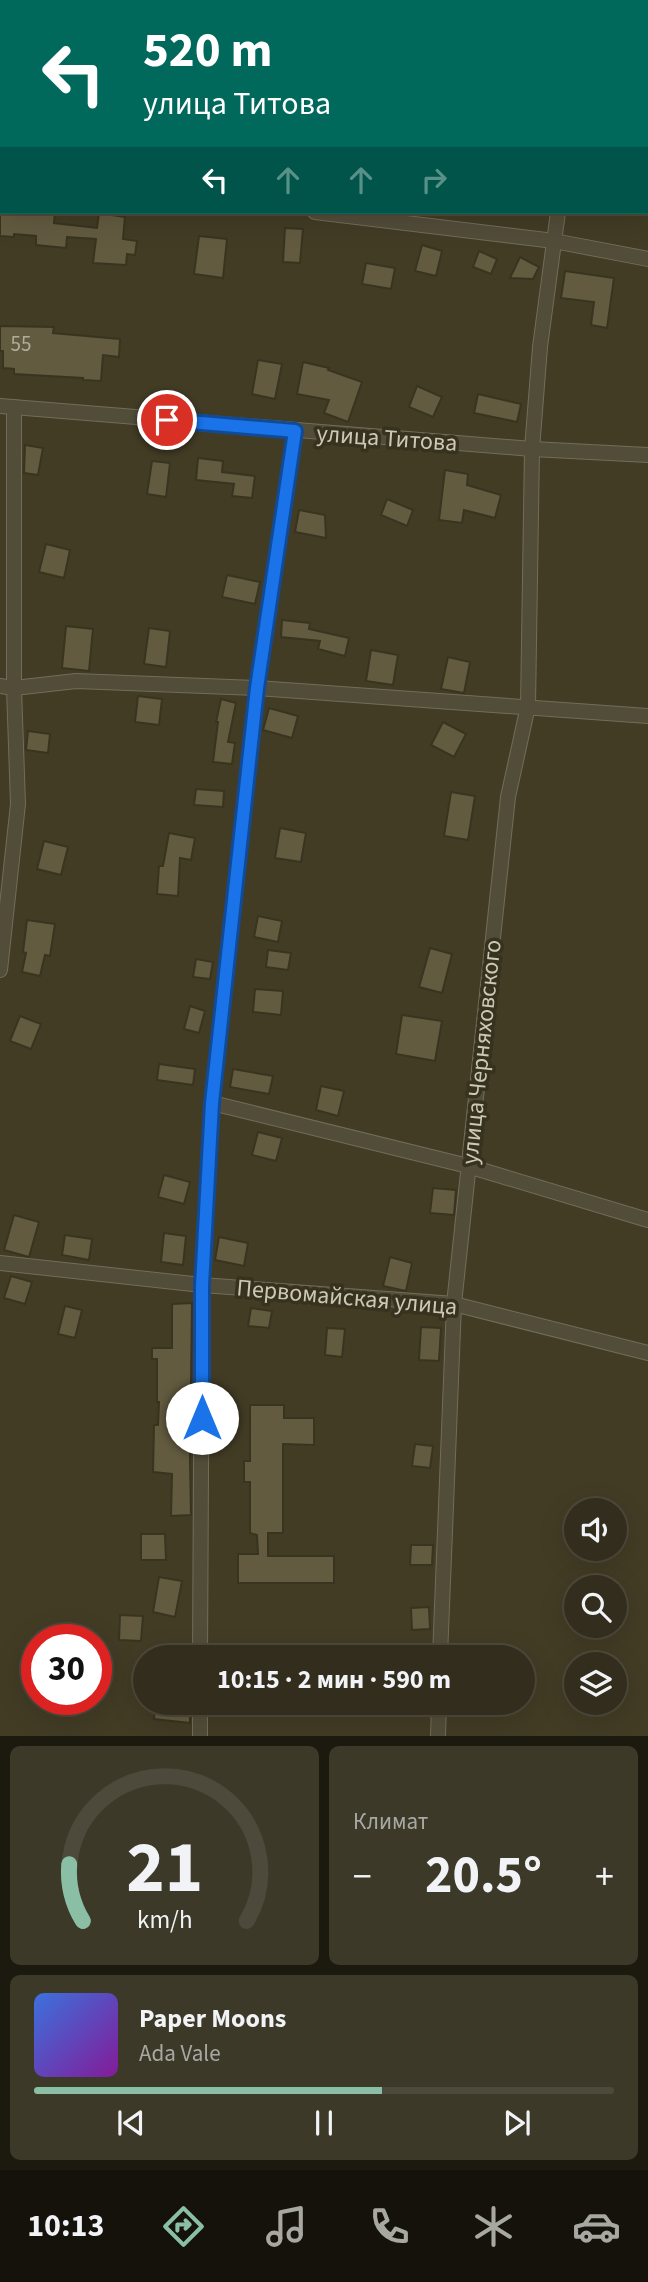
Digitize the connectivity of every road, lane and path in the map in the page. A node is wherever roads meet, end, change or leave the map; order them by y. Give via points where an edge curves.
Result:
1 (331, 214) edge
2 (558, 214) edge
3 (554, 241) junction
4 (648, 259) edge
5 (7, 407) edge
6 (295, 431) junction
7 (532, 449) junction
8 (648, 455) edge
9 (7, 687) edge
10 (257, 688) junction
11 (528, 706) junction
12 (648, 716) edge
13 (0, 970) edge
14 (212, 1103) junction
15 (468, 1166) junction
16 (648, 1220) edge
17 (0, 1263) edge
18 (202, 1285) junction
19 (454, 1304) junction
20 (648, 1353) edge
21 (200, 1645) edge
22 (440, 1645) edge
23 (200, 1715) edge
24 (439, 1715) edge
25 (200, 1736) edge
26 (439, 1736) edge

1 - 3 street
2 - 3 street, улица Черняховского
3 - 4 street
3 - 7 street, улица Черняховского
5 - 6 street, улица Титова
5 - 9 street
6 - 7 street, улица Титова
6 - 10 street
7 - 8 street, улица Титова
7 - 11 street, улица Черняховского
9 - 10 street via 76,681
9 - 13 street via 18,804
10 - 11 street
10 - 14 street
11 - 12 street
11 - 15 street, улица Черняховского via 508,797
14 - 15 street
14 - 18 street
15 - 16 street
15 - 19 street, улица Черняховского
17 - 18 street, Первомайская улица
18 - 19 street, Первомайская улица
18 - 21 street
19 - 20 street, Первомайская улица
19 - 22 street, улица Черняховского
23 - 25 street
24 - 26 street

